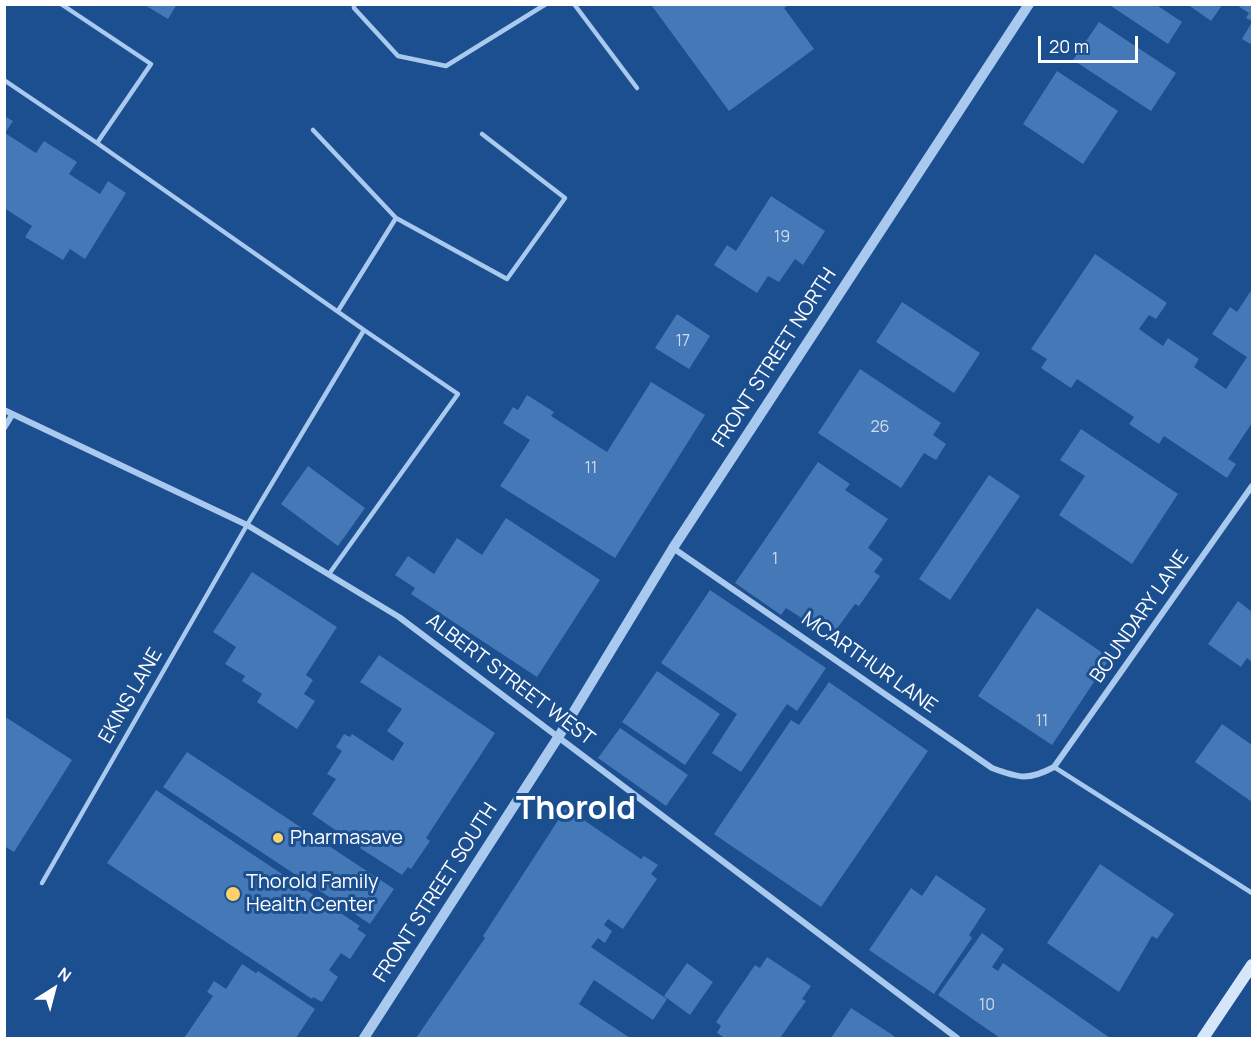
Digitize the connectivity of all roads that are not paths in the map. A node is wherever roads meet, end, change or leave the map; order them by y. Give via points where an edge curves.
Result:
1 (61, 4) edge
2 (354, 4) edge
3 (546, 4) edge
4 (574, 4) edge
5 (1029, 4) edge
6 (4, 80) edge
7 (637, 88) dead end
8 (313, 130) dead end
9 (483, 134) dead end
10 (97, 143) junction
11 (396, 218) junction
12 (338, 312) junction
13 (364, 330) junction
14 (4, 410) edge
15 (12, 415) junction
16 (4, 428) edge
17 (1252, 486) edge
18 (247, 525) junction
19 (673, 548) junction
20 (329, 574) junction
21 (559, 736) junction
22 (1054, 767) junction
23 (42, 882) dead end
24 (1252, 893) edge
25 (1252, 965) edge
26 (953, 1037) edge
27 (364, 1038) edge
28 (1203, 1038) edge

1 - 10 lane via 151,64
2 - 3 lane via 398,56 446,66
4 - 7 lane
5 - 19 street, FRONT STREET NORTH
6 - 10 lane
8 - 11 lane
9 - 11 lane via 565,198 507,279
10 - 12 lane
11 - 12 lane
12 - 13 lane
13 - 18 lane, EKINS LANE
13 - 20 lane via 458,394
14 - 15 street, ALBERT STREET WEST
15 - 16 street
15 - 18 street, ALBERT STREET WEST
17 - 22 street, BOUNDARY LANE
18 - 20 street, ALBERT STREET WEST
18 - 23 lane, EKINS LANE
19 - 21 street, FRONT STREET NORTH
19 - 22 street, MCARTHUR LANE via 992,768 1015,776 1035,777
20 - 21 street, ALBERT STREET WEST via 399,616
21 - 26 street, ALBERT STREET WEST
21 - 27 street, FRONT STREET SOUTH
22 - 24 lane
25 - 28 main road

